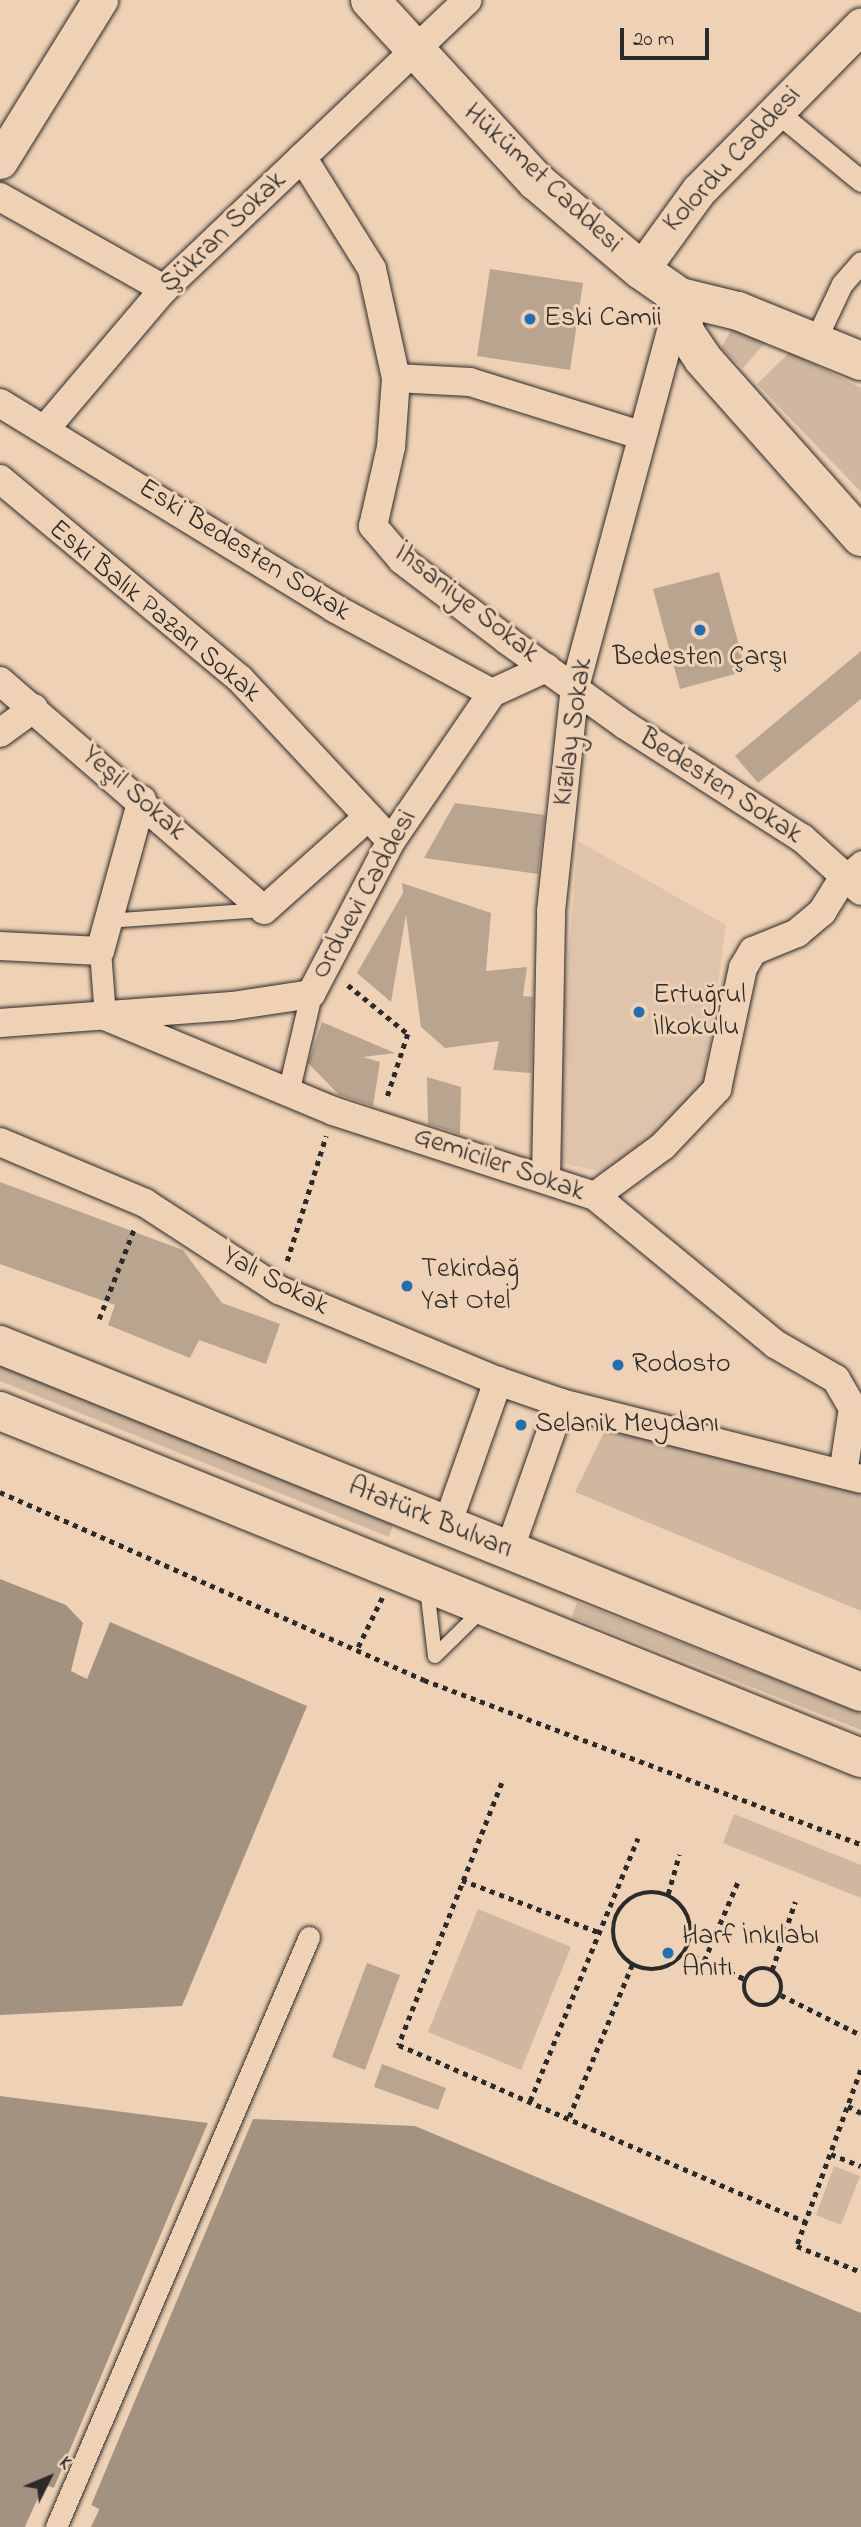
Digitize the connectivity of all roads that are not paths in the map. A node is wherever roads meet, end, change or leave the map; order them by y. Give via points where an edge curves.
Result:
1 (76, 0) edge
2 (100, 0) edge
3 (370, 0) edge
4 (467, 0) edge
5 (861, 26) edge
6 (415, 51) junction
7 (776, 111) junction
8 (0, 122) edge
9 (302, 157) junction
10 (0, 160) edge
11 (861, 181) edge
12 (0, 197) edge
13 (861, 262) edge
14 (641, 270) junction
15 (164, 289) junction
16 (680, 297) junction
17 (815, 341) junction
18 (861, 360) edge
19 (396, 378) junction
20 (0, 403) edge
21 (46, 428) junction
22 (640, 435) junction
23 (0, 479) edge
24 (861, 537) edge
25 (546, 668) junction
26 (0, 681) edge
27 (575, 687) junction
28 (492, 693) junction
29 (34, 708) junction
30 (0, 733) edge
31 (142, 800) junction
32 (367, 818) junction
33 (391, 841) junction
34 (857, 874) edge
35 (264, 910) junction
36 (107, 921) junction
37 (0, 946) edge
38 (100, 951) junction
39 (310, 994) junction
40 (105, 1016) junction
41 (0, 1023) edge
42 (288, 1093) junction
43 (0, 1142) edge
44 (546, 1179) junction
45 (595, 1196) junction
46 (0, 1345) edge
47 (498, 1381) junction
48 (561, 1403) junction
49 (0, 1411) edge
50 (852, 1476) edge
51 (447, 1525) junction
52 (509, 1551) junction
53 (427, 1583) junction
54 (484, 1607) junction
55 (861, 1692) edge
56 (861, 1758) edge
57 (309, 1937) dead end
58 (56, 2527) edge

1 - 8 street
2 - 10 street
3 - 6 main road, Hükümet Caddesi
4 - 6 street, Şükran Sokak
5 - 7 street, Kolordu Caddesi
6 - 9 street, Şükran Sokak
6 - 14 main road, Hükümet Caddesi via 543,188
7 - 11 street
7 - 14 street, Kolordu Caddesi via 692,197
9 - 15 street, Şükran Sokak
9 - 19 street, İhsaniye Sokak via 372,269
12 - 15 street
13 - 17 street via 842,284
14 - 16 main road, Hükümet Caddesi
15 - 21 street, Şükran Sokak
16 - 17 main road, Hükümet Caddesi via 738,311
16 - 22 street, Kızılay Sokak
16 - 24 main road via 685,332 703,359
17 - 18 main road, Hükümet Caddesi
19 - 22 street via 470,382
19 - 25 street, İhsaniye Sokak via 391,447 373,526 402,560
20 - 21 street, Eski Bedesten Sokak
21 - 28 street, Eski Bedesten Sokak via 334,608
22 - 27 street, Kızılay Sokak
23 - 32 street, Eski Balık Pazarı Sokak via 240,678
25 - 27 street, İhsaniye Sokak
25 - 28 street
26 - 29 street, Yeşil Sokak
27 - 34 street, Bedesten Sokak
27 - 44 street, Kızılay Sokak via 551,911
28 - 33 street, Orduevi Caddesi
29 - 30 street
29 - 31 street, Yeşil Sokak
31 - 35 street, Yeşil Sokak
31 - 36 street
32 - 33 street, Eski Balık Pazarı Sokak
32 - 35 street
33 - 39 street, Orduevi Caddesi
34 - 45 street via 797,933 753,951 743,968 717,1089 663,1146
35 - 36 lane
36 - 38 street
37 - 38 street
38 - 40 street
39 - 40 street, Orduevi Caddesi
39 - 42 street
40 - 41 street, Orduevi Caddesi via 36,1017
40 - 42 street, Gemiciler Sokak
42 - 44 street, Gemiciler Sokak
43 - 47 street, Yalı Sokak via 145,1202 279,1290
44 - 45 street, Gemiciler Sokak
45 - 50 street, Gemiciler Sokak via 775,1344 836,1379 853,1408
46 - 51 main road, Atatürk Bulvarı
47 - 48 street, Yalı Sokak
47 - 51 street
48 - 50 street, Yalı Sokak
48 - 52 street
49 - 53 main road
51 - 52 main road, Atatürk Bulvarı
51 - 53 main road
52 - 54 main road
52 - 55 main road, Atatürk Bulvarı
53 - 54 main road
53 - 54 lane via 435,1656
54 - 56 main road
57 - 58 street

